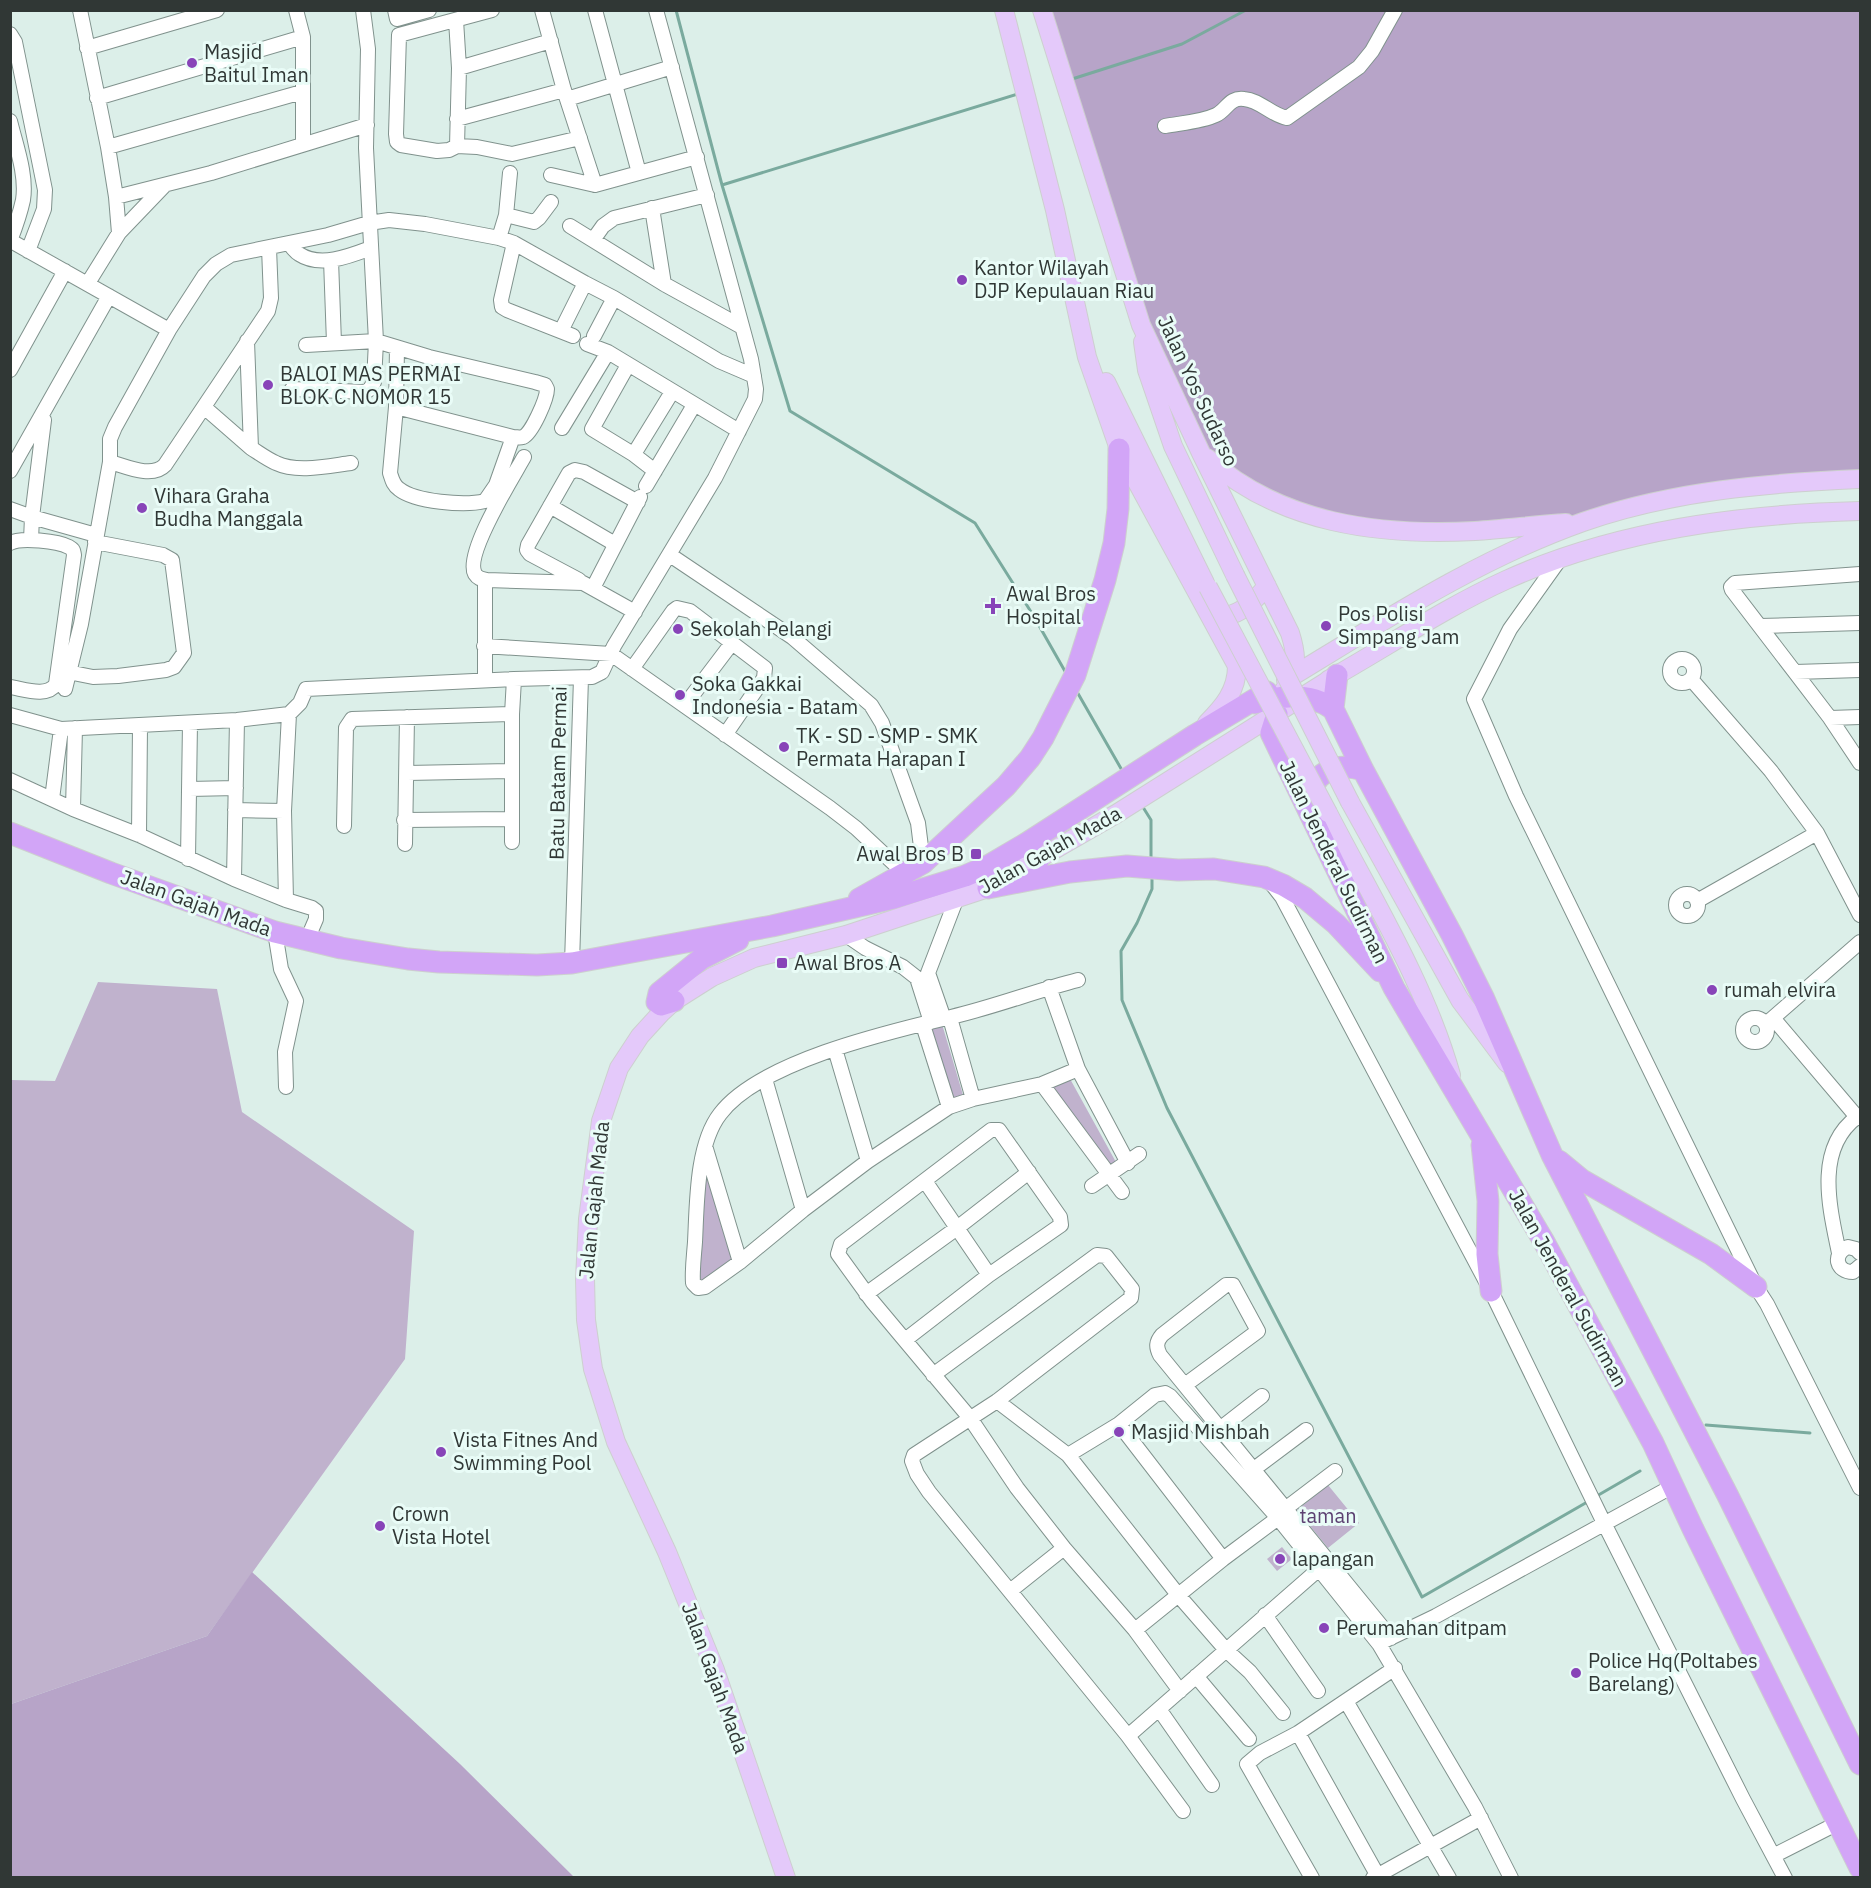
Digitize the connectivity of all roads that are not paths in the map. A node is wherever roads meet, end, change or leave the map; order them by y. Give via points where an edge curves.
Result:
1 (80, 10) edge
2 (217, 10) edge
3 (296, 10) edge
4 (363, 10) edge
5 (395, 10) edge
6 (429, 10) edge
7 (492, 10) edge
8 (542, 10) edge
9 (595, 10) edge
10 (657, 10) edge
11 (1004, 10) edge
12 (1042, 10) edge
13 (1395, 10) edge
14 (191, 14) edge
15 (456, 20) junction
16 (10, 34) edge
17 (303, 37) junction
18 (551, 41) junction
19 (87, 48) junction
20 (672, 67) junction
21 (459, 68) junction
22 (616, 84) junction
23 (302, 92) junction
24 (566, 94) junction
25 (97, 98) junction
26 (458, 119) junction
27 (10, 121) edge
28 (366, 125) junction
29 (1165, 126) dead end
30 (580, 138) junction
31 (303, 143) junction
32 (457, 146) junction
33 (108, 147) junction
34 (696, 157) junction
35 (510, 173) dead end
36 (639, 173) junction
37 (550, 175) dead end
38 (165, 185) junction
39 (595, 185) junction
40 (707, 195) junction
41 (116, 197) junction
42 (551, 202) dead end
43 (652, 208) junction
44 (506, 215) junction
45 (369, 223) junction
46 (570, 226) dead end
47 (119, 233) junction
48 (499, 238) junction
49 (593, 240) junction
50 (11, 241) edge
51 (289, 243) junction
52 (514, 243) junction
53 (269, 248) junction
54 (371, 248) junction
55 (28, 250) junction
56 (331, 260) junction
57 (65, 271) junction
58 (88, 283) junction
59 (585, 283) junction
60 (664, 284) junction
61 (109, 296) junction
62 (614, 298) junction
63 (1141, 325) junction
64 (742, 327) junction
65 (169, 330) junction
66 (247, 341) junction
67 (376, 341) junction
68 (334, 343) junction
69 (306, 345) dead end
70 (398, 348) junction
71 (608, 352) junction
72 (1089, 362) junction
73 (628, 365) junction
74 (10, 369) edge
75 (754, 376) junction
76 (292, 389) dead end
77 (672, 392) junction
78 (694, 405) junction
79 (204, 407) junction
80 (396, 407) junction
81 (46, 412) junction
82 (570, 416) junction
83 (562, 428) dead end
84 (592, 429) junction
85 (739, 431) junction
86 (513, 437) junction
87 (251, 448) junction
88 (1119, 449) junction
89 (1201, 453) junction
90 (633, 454) junction
91 (524, 457) dead end
92 (110, 462) junction
93 (351, 464) dead end
94 (10, 471) edge
95 (655, 471) junction
96 (1860, 479) edge
97 (641, 495) junction
98 (550, 506) junction
99 (10, 508) edge
100 (1860, 511) edge
101 (32, 517) junction
102 (1584, 522) junction
103 (96, 538) junction
104 (31, 540) junction
105 (10, 543) edge
106 (615, 544) junction
107 (670, 555) junction
108 (1560, 559) junction
109 (1860, 574) edge
110 (485, 580) junction
111 (588, 586) junction
112 (1267, 586) junction
113 (635, 612) junction
114 (1209, 614) junction
115 (1860, 623) edge
116 (1760, 626) junction
117 (732, 643) junction
118 (484, 646) junction
119 (611, 654) junction
120 (1237, 666) junction
121 (632, 669) junction
122 (1860, 670) edge
123 (68, 672) junction
124 (1795, 672) junction
125 (1336, 675) junction
126 (581, 678) junction
127 (514, 679) junction
128 (485, 680) junction
129 (1691, 680) dead end
130 (10, 687) edge
131 (64, 689) dead end
132 (1287, 692) junction
133 (684, 705) junction
134 (1333, 709) junction
135 (289, 714) junction
136 (512, 714) junction
137 (10, 715) edge
138 (407, 717) junction
139 (1860, 717) edge
140 (1830, 718) junction
141 (237, 720) junction
142 (190, 723) junction
143 (140, 726) junction
144 (75, 728) junction
145 (61, 729) junction
146 (725, 735) junction
147 (1195, 735) junction
148 (1860, 763) edge
149 (1363, 770) junction
150 (512, 771) junction
151 (406, 773) junction
152 (10, 780) edge
153 (236, 788) junction
154 (189, 789) junction
155 (52, 799) junction
156 (1306, 803) junction
157 (73, 809) junction
158 (235, 810) junction
159 (284, 811) junction
160 (512, 819) junction
161 (404, 820) junction
162 (344, 826) dead end
163 (10, 833) edge
164 (1817, 833) junction
165 (139, 835) junction
166 (512, 842) dead end
167 (405, 844) dead end
168 (1033, 852) junction
169 (188, 858) junction
170 (923, 863) junction
171 (904, 873) junction
172 (1264, 877) junction
173 (234, 879) junction
174 (988, 888) junction
175 (286, 900) junction
176 (956, 900) junction
177 (1698, 901) dead end
178 (826, 913) junction
179 (1860, 915) edge
180 (772, 926) junction
181 (275, 932) junction
182 (846, 935) junction
183 (307, 940) junction
184 (1860, 942) edge
185 (572, 963) junction
186 (923, 975) junction
187 (1078, 980) dead end
188 (1049, 987) junction
189 (1394, 988) junction
190 (674, 1001) junction
191 (937, 1021) junction
192 (835, 1049) junction
193 (1078, 1069) junction
194 (765, 1078) junction
195 (1518, 1078) junction
196 (1042, 1084) junction
197 (286, 1087) dead end
198 (1455, 1092) junction
199 (973, 1099) junction
200 (949, 1107) junction
201 (1859, 1117) edge
202 (1481, 1136) junction
203 (705, 1148) junction
204 (1552, 1155) junction
205 (868, 1161) junction
206 (1029, 1172) junction
207 (1108, 1173) junction
208 (925, 1181) junction
209 (1092, 1186) dead end
210 (1122, 1192) dead end
211 (803, 1210) junction
212 (957, 1228) junction
213 (1839, 1252) junction
214 (1860, 1253) edge
215 (740, 1262) junction
216 (1860, 1266) edge
217 (989, 1275) junction
218 (1756, 1287) junction
219 (1491, 1291) junction
220 (866, 1294) junction
221 (905, 1340) junction
222 (933, 1375) junction
223 (1185, 1385) junction
224 (1262, 1396) dead end
225 (997, 1401) junction
226 (970, 1418) junction
227 (1119, 1424) junction
228 (1221, 1428) junction
229 (1306, 1430) dead end
230 (1068, 1455) junction
231 (1254, 1469) junction
232 (1335, 1471) dead end
233 (1673, 1486) junction
234 (1860, 1488) edge
235 (1281, 1513) junction
236 (1604, 1522) junction
237 (1064, 1548) junction
238 (1222, 1559) junction
239 (1319, 1569) junction
240 (1010, 1591) junction
241 (1179, 1596) junction
242 (1265, 1615) junction
243 (1135, 1630) junction
244 (1385, 1641) junction
245 (1226, 1650) junction
246 (1395, 1668) junction
247 (1196, 1676) junction
248 (1318, 1690) dead end
249 (1180, 1691) junction
250 (1346, 1701) junction
251 (1159, 1709) junction
252 (1283, 1713) dead end
253 (1298, 1733) junction
254 (1128, 1736) junction
255 (1249, 1739) dead end
256 (1860, 1764) edge
257 (1212, 1785) dead end
258 (1183, 1811) dead end
259 (1481, 1818) junction
260 (1838, 1823) junction
261 (1432, 1847) junction
262 (1775, 1855) junction
263 (1860, 1868) edge
264 (1377, 1876) edge
265 (786, 1878) edge
266 (1312, 1878) edge
267 (1449, 1878) edge
268 (1511, 1878) edge
269 (1785, 1878) edge

1 - 19 street
2 - 14 street
3 - 17 street
4 - 28 street via 368,49
5 - 6 street via 397,19
7 - 15 street
8 - 18 street
9 - 22 street
10 - 20 street
11 - 72 main road
12 - 63 main road, Jalan Yos Sudarso
13 - 29 street via 1359,68 1287,118 1242,98 1214,116
14 - 19 street
15 - 21 street
15 - 32 street via 399,35 396,134 401,145 437,151
16 - 55 street via 15,42 45,190 44,209
17 - 23 street
17 - 25 street
18 - 21 street
18 - 24 street
19 - 25 street
20 - 22 street
20 - 34 street
21 - 26 street
22 - 24 street
22 - 36 street
23 - 31 street
23 - 33 street
24 - 26 street
24 - 30 street
25 - 33 street
26 - 32 street
27 - 50 street via 23,190
28 - 31 street
28 - 45 street
30 - 32 street via 512,154
30 - 39 street
31 - 38 street
33 - 41 street
34 - 36 street
34 - 40 street
35 - 44 street
36 - 39 street
37 - 39 street
38 - 41 street
38 - 47 street
40 - 43 street
40 - 64 street
41 - 47 street
42 - 44 street via 534,222
43 - 49 street via 614,218
43 - 60 street
44 - 48 street
45 - 48 street via 400,220
45 - 51 street
45 - 54 street
46 - 49 street
47 - 58 street
48 - 52 street
49 - 60 street
50 - 55 street
51 - 53 street
51 - 56 street via 299,255
52 - 59 street
52 - 59 street via 501,300 507,310 567,334
53 - 65 street via 231,255 210,269
53 - 66 street via 269,308
54 - 56 street
54 - 67 street
55 - 57 street
56 - 68 street
57 - 58 street
57 - 74 street
58 - 61 street
59 - 62 street
60 - 64 street
61 - 65 street
61 - 81 street
62 - 71 street via 590,340
62 - 75 street via 719,361
63 - 89 main road, Jalan Yos Sudarso
63 - 195 main road, bridge via 1147,370 1173,446 1235,575 1350,802 1460,1000
64 - 75 street
65 - 92 street via 120,416 110,439
66 - 79 street
66 - 87 street
67 - 68 street
67 - 70 street
67 - 76 street via 374,382 368,391
68 - 69 street
70 - 80 street
70 - 86 street via 545,385 547,396 528,432
71 - 73 street
71 - 82 street
72 - 88 main road
72 - 198 main road, bridge via 1101,373 1208,587 1401,953 1436,1029
73 - 77 street
73 - 84 street
75 - 85 street via 755,399
77 - 78 street
77 - 90 street
78 - 85 street
78 - 95 street
79 - 87 street
79 - 92 street via 162,469 149,472
80 - 86 street
80 - 86 street via 390,473 398,489 412,496 468,504 485,501 496,485
81 - 94 street
81 - 101 street
82 - 83 street
82 - 84 street
84 - 90 street
85 - 107 street
87 - 93 street via 277,464 288,466
88 - 114 main road
88 - 170 highway via 1114,543 1075,675 1030,758 1006,786
89 - 102 main road via 1236,481 1272,501 1342,524 1391,531 1474,531
89 - 112 main road, Jalan Yos Sudarso
90 - 95 street
91 - 110 street via 484,529 474,571
92 - 103 street
95 - 97 street
96 - 102 main road via 1699,493
97 - 98 street via 575,470 564,480
97 - 106 street
98 - 106 street
98 - 111 street via 528,545 528,552
99 - 101 street
100 - 108 main road via 1683,527
101 - 103 street
101 - 104 street
102 - 132 main road via 1458,577
103 - 123 street
103 - 123 street via 172,560 184,653 174,667 166,670 101,676
104 - 105 street
104 - 130 street via 67,546 74,555 56,684 47,692
106 - 111 street
107 - 113 street
107 - 170 street via 792,637 871,705 882,723 918,824
108 - 125 main road via 1472,597
108 - 218 street via 1510,629 1474,699 1516,796
109 - 116 street via 1733,584 1732,590
110 - 111 street
110 - 118 street
111 - 113 street
112 - 114 main road via 1237,612 1225,616
112 - 132 main road, Jalan Yos Sudarso via 1296,652
113 - 119 street
114 - 120 main road
115 - 116 street
116 - 124 street
117 - 121 street via 690,611 677,608
117 - 133 street
117 - 146 street via 764,667 766,673
118 - 119 street
118 - 128 street
119 - 121 street
119 - 126 street via 602,672
120 - 132 main road via 1248,686 1257,691
120 - 147 main road via 1237,678 1227,701
121 - 133 street
122 - 124 street
123 - 131 street
124 - 140 street
125 - 132 main road
125 - 134 highway
126 - 127 street, Batu Batam Permai
126 - 185 street, Batu Batam Permai
127 - 128 street, Batu Batam Permai
127 - 136 street
128 - 135 street, Batu Batam Permai via 306,689
129 - 164 street via 1771,771
132 - 134 highway via 1319,700
132 - 147 highway, Jalan Gajah Mada via 1235,711
132 - 156 highway, Jalan Jenderal Sudirman via 1271,733
132 - 168 main road, Jalan Gajah Mada via 1246,732 1116,814
133 - 146 street
134 - 149 highway
135 - 141 street
135 - 159 street
136 - 138 street
136 - 150 street
137 - 145 street
138 - 151 street
138 - 162 street via 358,718 347,724
139 - 140 street
140 - 148 street
141 - 142 street
141 - 153 street
142 - 143 street
142 - 154 street
143 - 144 street
143 - 165 street
144 - 145 street
144 - 157 street
145 - 155 street
146 - 171 street via 855,828
147 - 168 highway, Jalan Gajah Mada via 1100,795
149 - 156 highway via 1338,768 1322,774 1310,788
149 - 195 highway via 1452,935
150 - 151 street
150 - 160 street
151 - 161 street
152 - 155 street
153 - 154 street
153 - 158 street
154 - 169 street
155 - 157 street
156 - 189 highway, Jalan Jenderal Sudirman
157 - 165 street
158 - 159 street
158 - 173 street
159 - 175 street
160 - 161 street
160 - 166 street
161 - 167 street
163 - 181 highway, Jalan Gajah Mada
164 - 177 street
164 - 179 street
165 - 169 street
168 - 174 main road, Jalan Gajah Mada
168 - 178 highway, Jalan Gajah Mada via 943,884
169 - 173 street
170 - 171 highway
171 - 178 highway
172 - 174 highway via 1214,869 1127,866
172 - 189 highway via 1305,898 1327,916
172 - 219 street via 1282,897
173 - 175 street
174 - 176 main road, Jalan Gajah Mada
175 - 183 street via 316,911
176 - 182 main road, Jalan Gajah Mada
176 - 186 street
178 - 180 highway, Jalan Gajah Mada
180 - 185 highway, Jalan Gajah Mada
180 - 190 highway via 701,959 656,998 661,1005
181 - 183 highway, Jalan Gajah Mada
181 - 197 street via 281,969 296,1001 285,1052
182 - 186 street
182 - 190 main road, Jalan Gajah Mada via 754,958 712,976
183 - 185 highway, Jalan Gajah Mada via 418,960
184 - 201 street via 1769,1021
186 - 191 street
187 - 188 street
188 - 191 street
188 - 193 street
189 - 198 highway, Jalan Jenderal Sudirman
190 - 265 main road, Jalan Gajah Mada via 628,1052 605,1104 588,1219 587,1337 616,1442 667,1552 711,1661
191 - 192 street
191 - 199 street
191 - 200 street
192 - 194 street
192 - 205 street
193 - 196 street
193 - 207 street via 1134,1158
194 - 203 street via 720,1114
194 - 211 street
195 - 204 highway
196 - 199 street
196 - 207 street
198 - 202 highway, Jalan Jenderal Sudirman
199 - 200 street
200 - 205 street
201 - 213 street via 1842,1133 1831,1159 1829,1201
202 - 219 highway
202 - 233 highway, Jalan Jenderal Sudirman via 1543,1240
203 - 215 street
203 - 215 street via 693,1283 703,1288
204 - 218 highway via 1582,1180 1711,1254
204 - 256 highway via 1728,1496
205 - 211 street
206 - 208 street via 996,1129
206 - 212 street
206 - 217 street via 1060,1217 1061,1225
207 - 209 street
207 - 210 street
208 - 212 street
208 - 220 street via 841,1244 840,1258
211 - 215 street
212 - 217 street
212 - 220 street
213 - 214 street via 1848,1247
213 - 216 street via 1837,1262 1845,1271 1853,1272
217 - 221 street
218 - 234 street
219 - 236 street
220 - 221 street
221 - 222 street
222 - 225 street via 1095,1256 1106,1256 1132,1289 1131,1298
222 - 226 street
223 - 223 street via 1160,1355 1158,1340 1226,1285 1233,1285 1258,1331
223 - 228 street
224 - 228 street
225 - 226 street
225 - 230 street
226 - 237 street
226 - 240 street via 914,1455 912,1461 929,1492
227 - 230 street
227 - 235 street via 1155,1395 1165,1393
227 - 238 street
228 - 231 street
229 - 231 street
230 - 241 street
231 - 235 street
232 - 235 street
233 - 236 street
233 - 260 highway, Jalan Jenderal Sudirman
235 - 238 street
235 - 239 street
235 - 244 street
236 - 244 street
236 - 262 street
237 - 240 street
237 - 243 street
238 - 241 street
239 - 242 street
239 - 244 street
240 - 254 street
241 - 243 street
241 - 245 street
242 - 245 street
242 - 248 street
243 - 249 street
244 - 246 street
245 - 247 street
245 - 252 street via 1250,1671
246 - 250 street
246 - 259 street
247 - 249 street
247 - 255 street
249 - 251 street
250 - 253 street
250 - 261 street
251 - 254 street
251 - 257 street
253 - 264 street
253 - 266 street via 1247,1764
254 - 258 street
259 - 261 street
259 - 268 street
260 - 262 street
260 - 263 highway, Jalan Jenderal Sudirman
261 - 264 street
261 - 267 street
262 - 269 street

